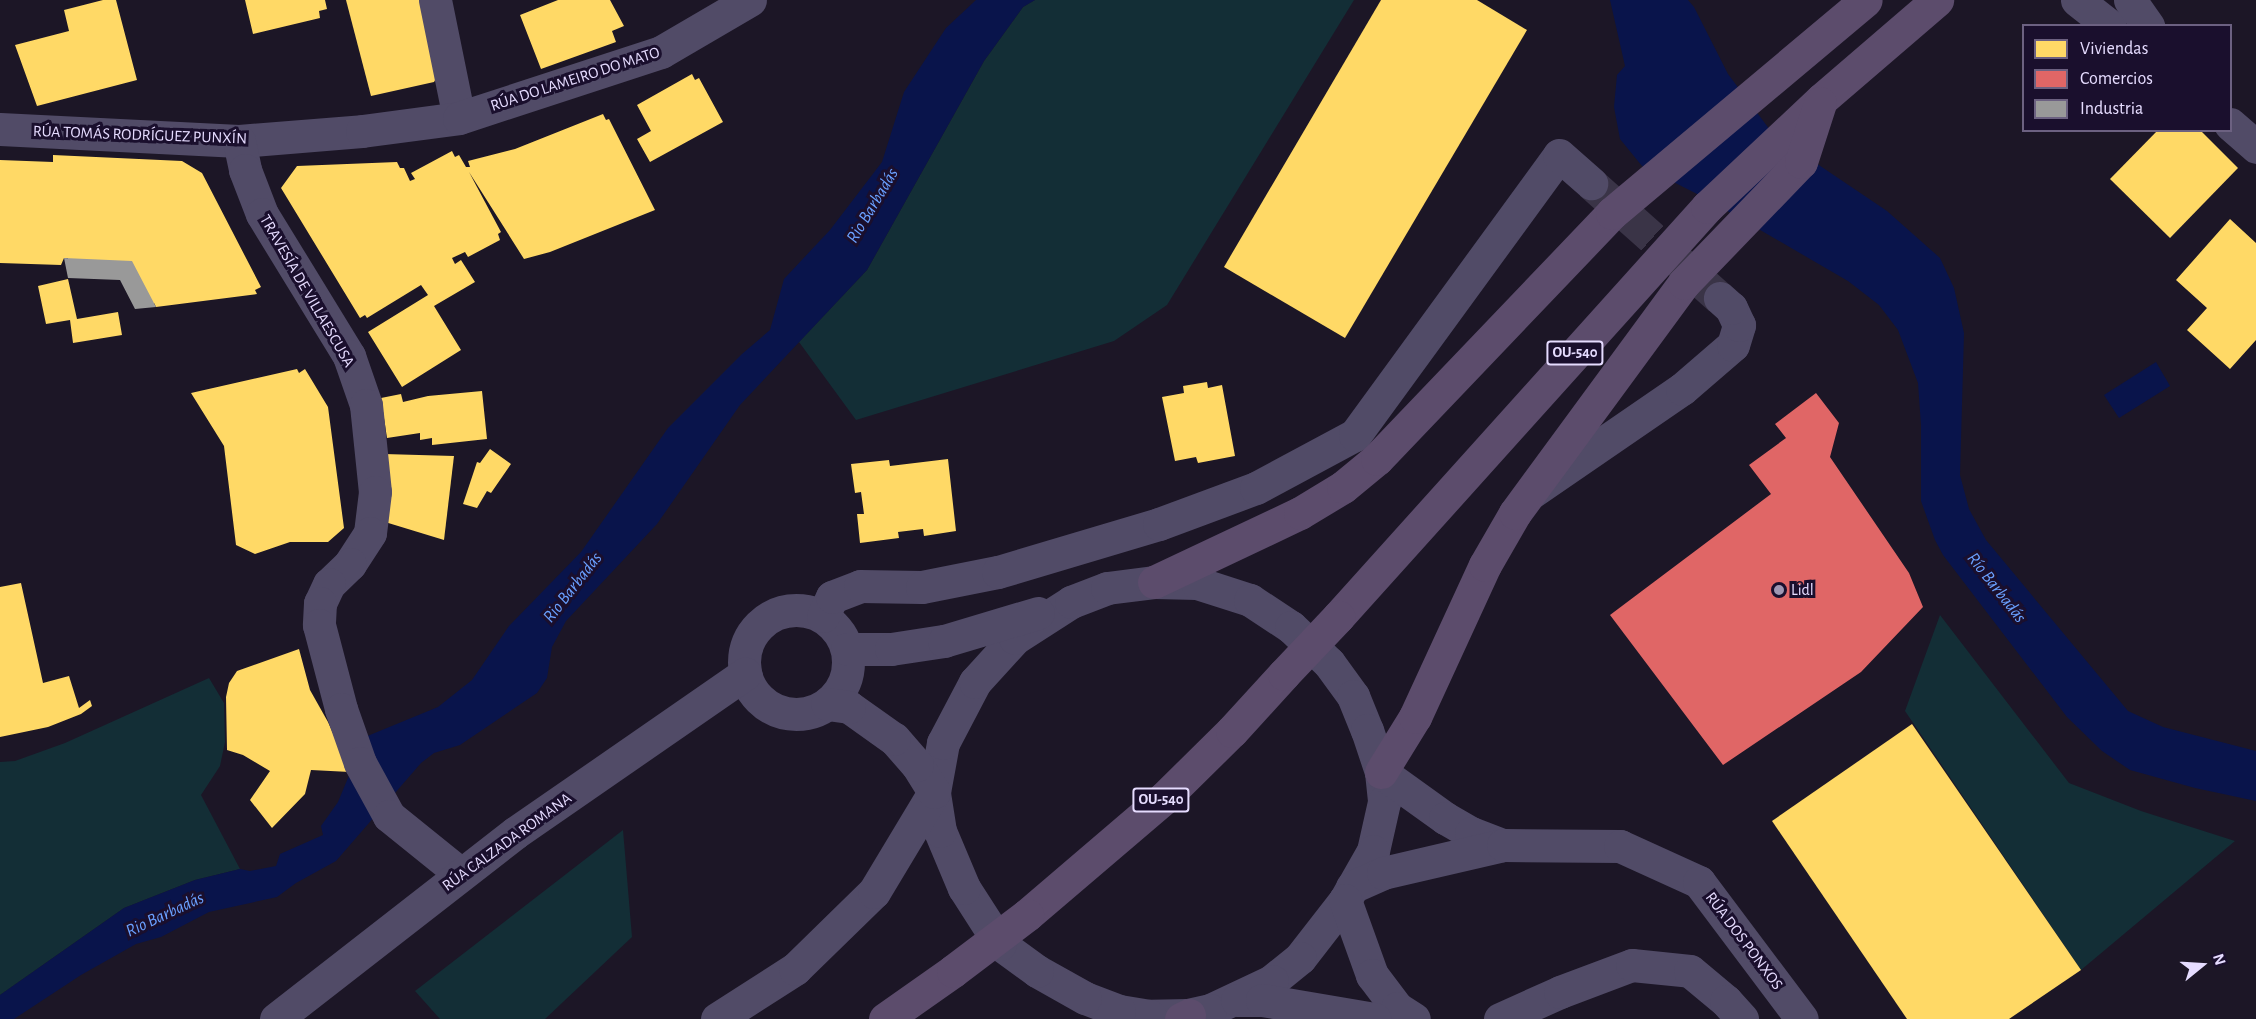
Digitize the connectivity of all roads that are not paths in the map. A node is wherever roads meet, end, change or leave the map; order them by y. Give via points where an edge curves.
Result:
1 (435, 0) edge
2 (750, 0) edge
3 (1866, 0) edge
4 (1937, 0) edge
5 (2077, 0) edge
6 (2130, 0) edge
7 (2107, 24) edge
8 (2147, 24) edge
9 (1822, 99) junction
10 (459, 118) junction
11 (2232, 126) edge
12 (0, 129) edge
13 (239, 141) junction
14 (2256, 147) edge
15 (1591, 183) tunnel mouth
16 (1720, 297) tunnel mouth
17 (1366, 447) junction
18 (1532, 492) junction
19 (1154, 582) junction
20 (1071, 602) junction
21 (823, 616) junction
22 (847, 649) junction
23 (745, 674) junction
24 (827, 704) junction
25 (1381, 772) junction
26 (934, 792) junction
27 (1503, 845) junction
28 (461, 874) junction
29 (1348, 893) junction
30 (1205, 1013) edge
31 (1733, 1013) edge
32 (276, 1019) edge
33 (717, 1019) edge
34 (885, 1019) edge
35 (1374, 1019) edge
36 (1414, 1019) edge
37 (1500, 1019) edge
38 (1802, 1019) edge

1 - 10 street
2 - 10 street, RÚA DO LAMEIRO DO MATO via 661,52
3 - 17 main road via 1612,213
4 - 9 main road, OU-540
5 - 7 street
6 - 8 street
9 - 18 main road via 1801,162 1684,283
9 - 34 main road, OU-540, bridge via 1707,207 1338,617 1164,798 1027,915
10 - 13 street, RÚA TOMÁS RODRÍGUEZ PUNXÍN
11 - 14 street
12 - 13 street, RÚA TOMÁS RODRÍGUEZ PUNXÍN
13 - 28 street, TRAVESÍA DE VILLAESCUSA via 262,214 349,356 366,405 375,492 370,533 350,564 329,584 320,603 319,625 341,709 360,763 389,816
15 - 17 street via 1559,155
16 - 18 street via 1739,325 1733,345 1682,389
17 - 19 main road via 1342,488 1300,513
17 - 21 street via 1159,524 998,572 922,587 860,586 832,597
18 - 25 main road via 1485,565 1415,717
19 - 20 street via 1107,588
19 - 25 street via 1197,584 1250,600 1291,627 1329,663 1353,696
20 - 22 street via 944,641 891,649
20 - 26 street via 1015,638 975,682 943,743
21 - 22 street via 838,630
21 - 23 street via 804,610 783,610 765,620 751,635 744,654
22 - 24 street via 848,669 841,689
23 - 24 street via 754,693 769,707 789,713 809,712
23 - 28 street, RÚA CALZADA ROMANA
24 - 26 street via 849,707 894,739
25 - 27 street, RÚA DOS PONXOS via 1445,818
25 - 29 street via 1384,802 1373,851
26 - 30 street via 940,831 964,888 1000,944 1037,971 1085,998 1119,1011 1150,1016
26 - 33 street via 874,892 795,969
27 - 29 street, RÚA DOS PONXOS via 1383,873
27 - 38 street, RÚA DOS PONXOS via 1620,846 1700,882
28 - 32 street, RÚA CALZADA ROMANA
29 - 30 street via 1300,958 1272,981
29 - 36 street via 1358,939 1377,982 1397,1008
30 - 35 street via 1262,1000
31 - 37 street via 1690,971 1632,965

